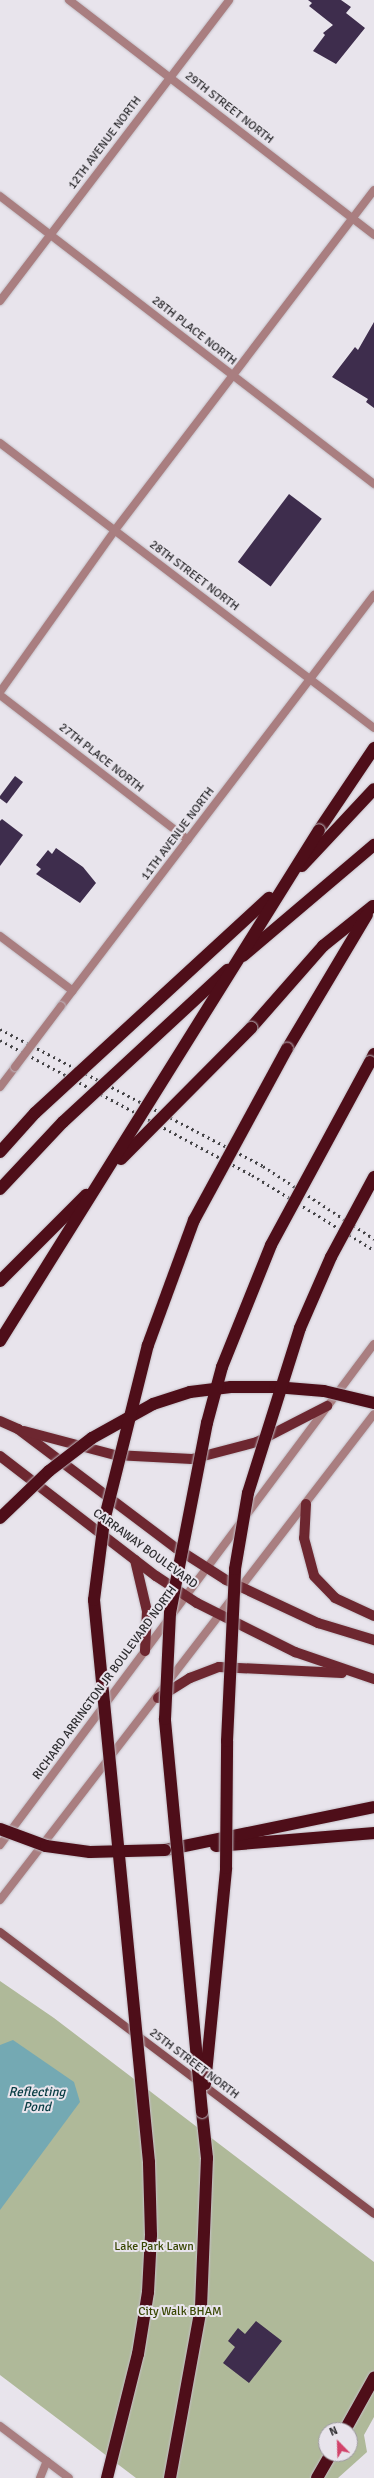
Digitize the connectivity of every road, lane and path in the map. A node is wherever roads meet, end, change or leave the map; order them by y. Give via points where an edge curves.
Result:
1 (69, 0) edge
2 (229, 0) edge
3 (170, 77) junction
4 (374, 190) edge
5 (0, 196) edge
6 (352, 218) junction
7 (50, 235) junction
8 (374, 235) edge
9 (0, 301) edge
10 (233, 376) junction
11 (0, 443) edge
12 (374, 484) edge
13 (115, 530) junction
14 (374, 595) edge
15 (311, 679) junction
16 (0, 693) edge
17 (374, 728) edge
18 (374, 748) edge
19 (374, 789) edge
20 (188, 840) junction
21 (374, 845) edge
22 (373, 905) edge
23 (0, 936) edge
24 (73, 990) junction
25 (372, 1058) edge
26 (0, 1087) edge
27 (0, 1152) edge
28 (374, 1177) edge
29 (0, 1189) edge
30 (0, 1281) edge
31 (0, 1341) edge
32 (374, 1344) edge
33 (374, 1403) edge
34 (327, 1406) junction
35 (374, 1414) edge
36 (0, 1421) edge
37 (18, 1429) junction
38 (0, 1456) edge
39 (306, 1504) junction
40 (0, 1518) edge
41 (135, 1560) junction
42 (205, 1568) junction
43 (241, 1589) junction
44 (185, 1594) junction
45 (220, 1616) junction
46 (374, 1616) edge
47 (374, 1640) edge
48 (144, 1651) junction
49 (359, 1674) junction
50 (374, 1679) edge
51 (158, 1698) junction
52 (374, 1807) edge
53 (0, 1829) edge
54 (374, 1833) edge
55 (0, 1845) edge
56 (165, 1850) junction
57 (0, 1900) edge
58 (0, 1932) edge
59 (202, 2112) junction
60 (374, 2214) edge
61 (374, 2378) edge
62 (374, 2386) edge
63 (351, 2419) junction
64 (349, 2422) edge
65 (0, 2426) edge
66 (47, 2461) junction
67 (326, 2462) edge
68 (40, 2478) edge
69 (69, 2478) edge
70 (107, 2478) edge
71 (170, 2478) edge
72 (317, 2478) edge

1 - 3 street, 29TH STREET NORTH
2 - 3 street, 12TH AVENUE NORTH
3 - 6 street, 29TH STREET NORTH
3 - 7 street, 12TH AVENUE NORTH
4 - 6 street
5 - 7 street, 28TH PLACE NORTH
6 - 8 street, 29TH STREET NORTH
6 - 10 street
7 - 9 street, 12TH AVENUE NORTH
7 - 10 street, 28TH PLACE NORTH
10 - 12 street, 28TH PLACE NORTH
10 - 13 street
11 - 13 street, 28TH STREET NORTH
13 - 15 street, 28TH STREET NORTH
13 - 16 street
14 - 15 street, 11TH AVENUE NORTH
15 - 17 street, 28TH STREET NORTH
15 - 20 street, 11TH AVENUE NORTH
16 - 20 street, 27TH PLACE NORTH
18 - 31 highway, bridge via 259,922
19 - 27 highway, bridge via 338,830 246,921 35,1113
20 - 24 street, 11TH AVENUE NORTH
21 - 29 highway, bridge via 164,1026
22 - 30 highway, bridge via 323,946 251,1028
22 - 70 highway, bridge via 287,1049 194,1220 148,1345 104,1521 94,1600 148,2162 151,2235 148,2292 138,2354
23 - 24 street
24 - 26 street, 11TH AVENUE NORTH, bridge
25 - 59 highway, bridge via 271,1245 222,1367 207,1423 170,1613 165,1719
28 - 59 highway, bridge via 331,1257 300,1328 248,1493 235,1569 227,1741 226,1868
32 - 34 street, RICHARD ARRINGTON JR BOULEVARD NORTH
33 - 40 highway, bridge via 324,1391 275,1387 230,1387 190,1392 153,1404 92,1438 49,1471
34 - 37 main road via 257,1442 192,1459 115,1455
34 - 42 street, RICHARD ARRINGTON JR BOULEVARD NORTH
35 - 39 street
36 - 37 main road, CARRAWAY BOULEVARD
37 - 42 main road, CARRAWAY BOULEVARD
38 - 41 main road, CARRAWAY BOULEVARD
39 - 43 street
39 - 46 main road via 306,1550 314,1576 334,1598
41 - 44 main road, CARRAWAY BOULEVARD
41 - 48 main road via 147,1611
42 - 43 main road, CARRAWAY BOULEVARD
42 - 44 street, RICHARD ARRINGTON JR BOULEVARD NORTH
43 - 45 street
43 - 47 main road, CARRAWAY BOULEVARD via 318,1622
44 - 45 main road, CARRAWAY BOULEVARD
44 - 48 street, RICHARD ARRINGTON JR BOULEVARD NORTH
45 - 49 main road, CARRAWAY BOULEVARD via 295,1652
45 - 51 street
48 - 55 street, RICHARD ARRINGTON JR BOULEVARD NORTH
49 - 50 main road, CARRAWAY BOULEVARD
49 - 51 main road via 219,1667 190,1678
51 - 57 street
52 - 56 highway, bridge
53 - 56 highway, bridge via 46,1846 90,1852
54 - 56 highway, bridge
58 - 60 main road, 25TH STREET NORTH
59 - 71 highway via 207,2158 201,2307
61 - 63 highway
62 - 63 highway
63 - 64 highway
65 - 66 street
66 - 68 street
66 - 69 street
67 - 72 highway

